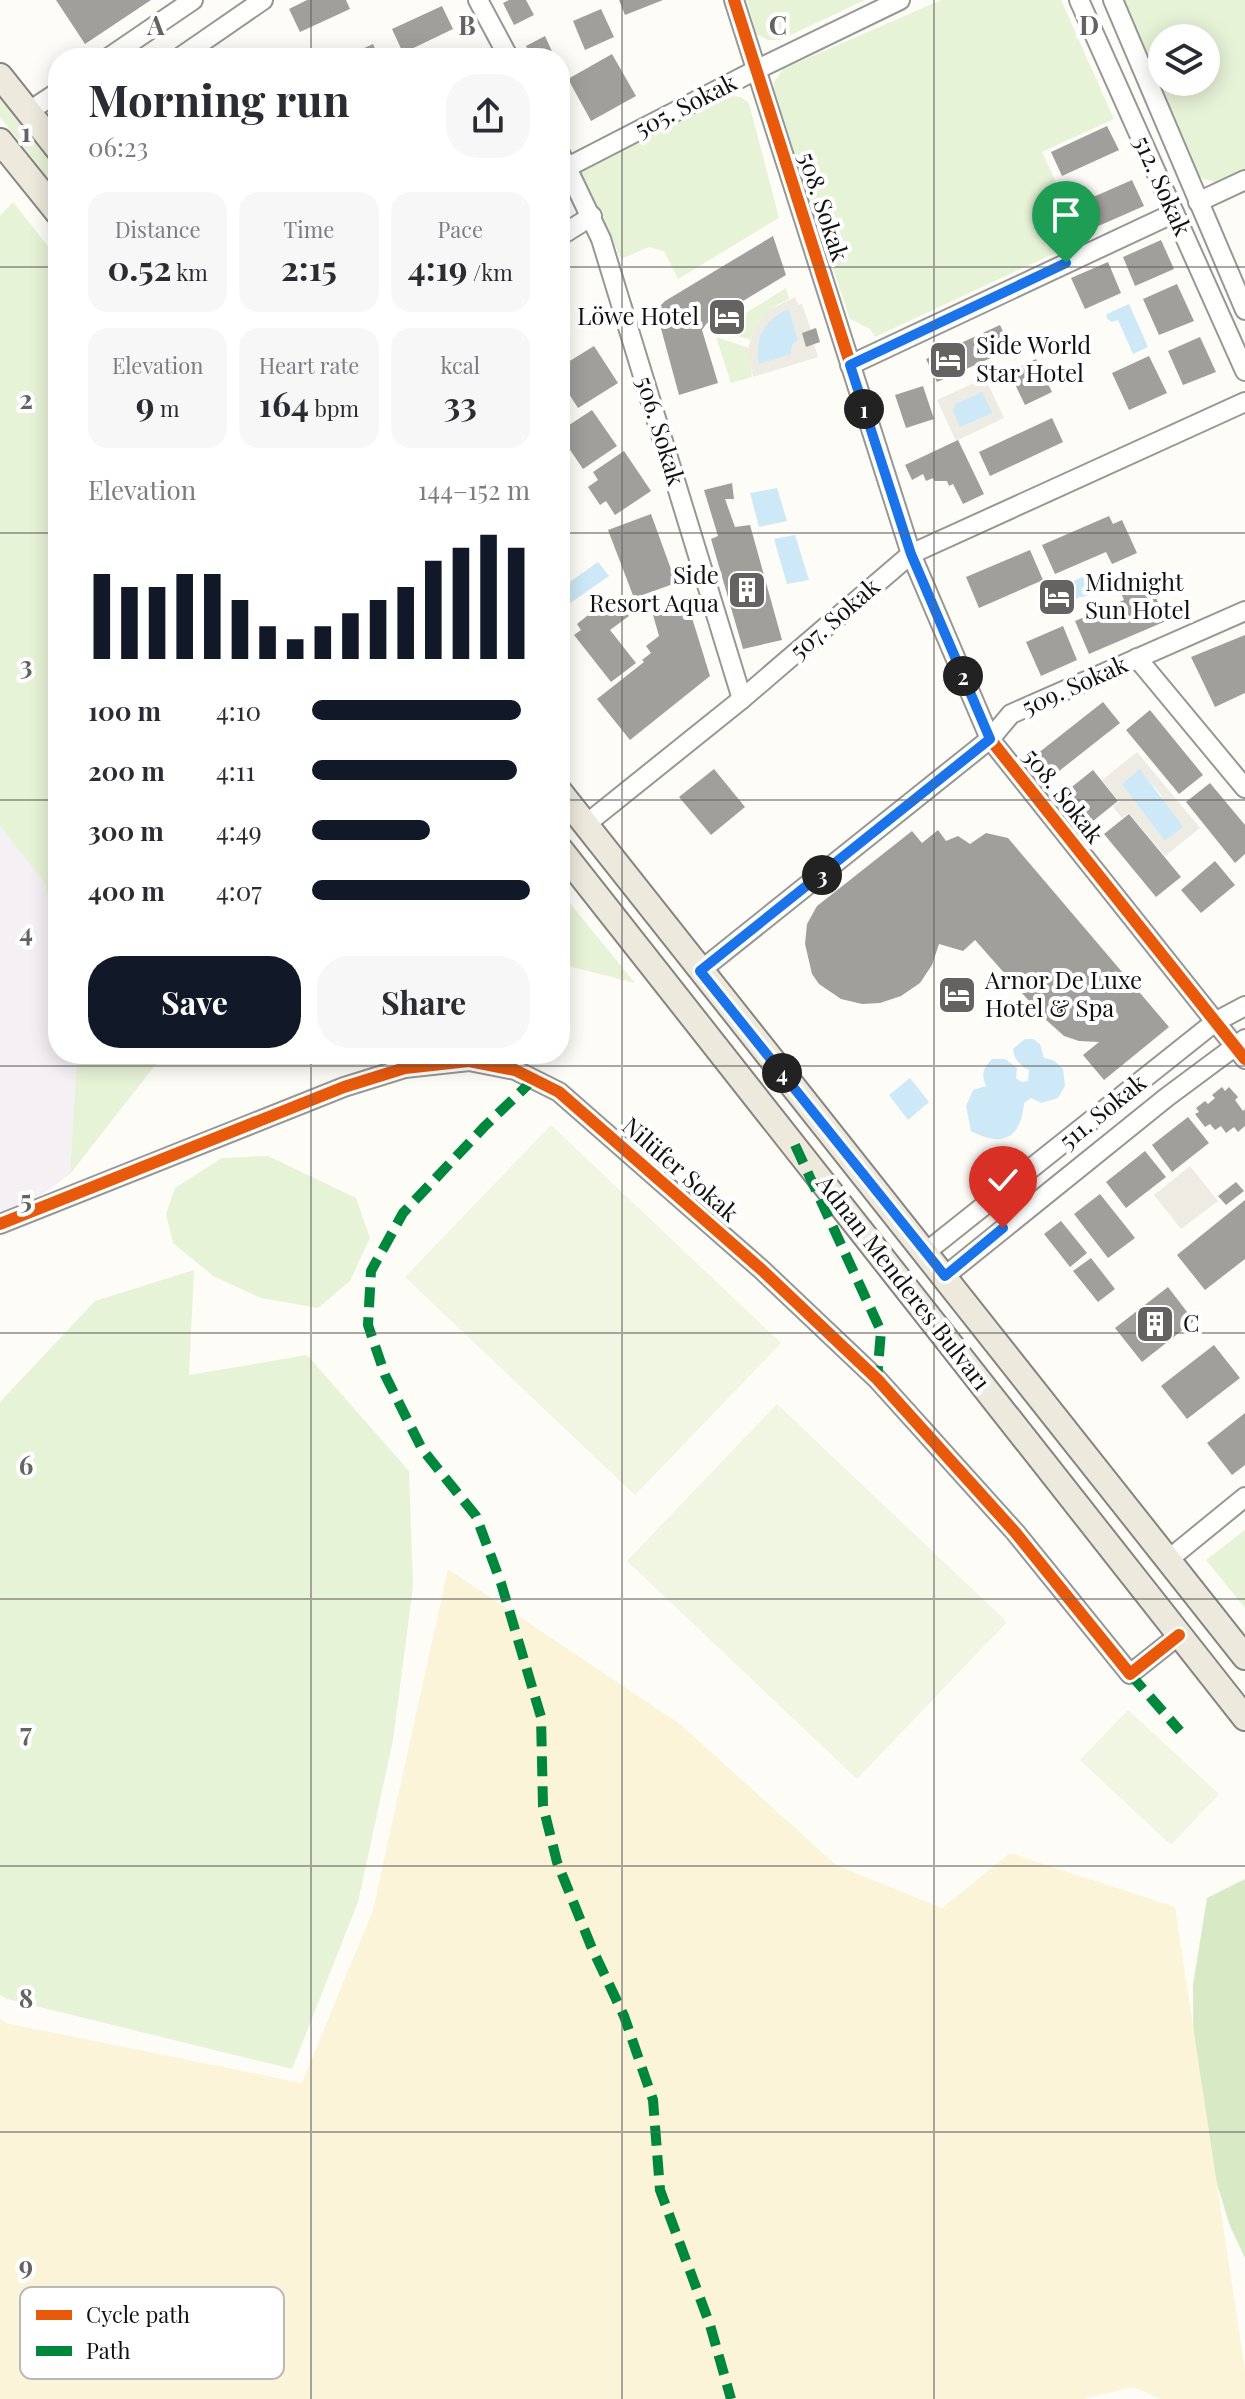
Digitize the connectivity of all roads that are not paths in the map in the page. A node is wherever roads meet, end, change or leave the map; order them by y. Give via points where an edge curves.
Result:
1 (193, 0) edge
2 (263, 0) edge
3 (478, 0) edge
4 (734, 0) edge
5 (900, 0) edge
6 (1079, 0) edge
7 (1113, 0) edge
8 (123, 48) edge
9 (193, 48) edge
10 (504, 48) edge
11 (756, 70) junction
12 (0, 76) edge
13 (48, 99) edge
14 (28, 112) junction
15 (48, 135) edge
16 (0, 141) edge
17 (570, 159) edge
18 (570, 177) edge
19 (1245, 180) edge
20 (48, 201) edge
21 (1198, 202) junction
22 (1174, 213) junction
23 (592, 216) junction
24 (570, 230) edge
25 (1245, 310) edge
26 (850, 365) junction
27 (1245, 371) edge
28 (1245, 402) edge
29 (911, 554) junction
30 (1245, 611) edge
31 (1137, 658) junction
32 (742, 699) junction
33 (990, 739) junction
34 (1245, 788) edge
35 (570, 805) edge
36 (585, 825) junction
37 (570, 862) edge
38 (700, 971) junction
39 (1245, 1006) edge
40 (1215, 1022) junction
41 (1242, 1048) edge
42 (442, 1064) edge
43 (484, 1064) edge
44 (0, 1224) edge
45 (926, 1252) junction
46 (945, 1276) junction
47 (1245, 1497) edge
48 (1169, 1559) junction
49 (1179, 1635) junction
50 (1245, 1657) edge
51 (1245, 1718) edge

1 - 8 street
2 - 9 street
3 - 10 street
4 - 11 street, 508. Sokak
5 - 11 street, 505. Sokak
6 - 22 street, 512. Sokak
7 - 21 street, 512. Sokak
11 - 17 street, 505. Sokak
11 - 26 street, 508. Sokak
12 - 14 main road
13 - 14 street
14 - 15 main road
16 - 20 main road
18 - 23 street, 506. Sokak
19 - 21 street
21 - 25 street, 512. Sokak
22 - 26 street
22 - 27 street, 512. Sokak
23 - 24 street
23 - 32 street, 506. Sokak
26 - 29 street, 508. Sokak
28 - 29 street, 507. Sokak
29 - 32 street, 507. Sokak
29 - 33 street, 508. Sokak
30 - 31 street, 509. Sokak
31 - 33 street, 509. Sokak via 1011,714
31 - 34 street
32 - 36 street, 507. Sokak
33 - 38 street, 509. Sokak
33 - 40 street, 508. Sokak
35 - 36 main road, Adnan Menderes Bulvarı
36 - 38 main road, Adnan Menderes Bulvarı
37 - 49 main road, Adnan Menderes Bulvarı
38 - 45 main road, Adnan Menderes Bulvarı
39 - 40 street, 511. Sokak
40 - 41 street, 508. Sokak
40 - 45 street, 511. Sokak
41 - 46 street, 511. Sokak
42 - 44 street, Nilüfer Sokak via 405,1068 344,1087
43 - 49 street, Nilüfer Sokak via 515,1070 559,1092 762,1270 877,1379 1015,1532 1130,1674
45 - 46 main road, Adnan Menderes Bulvarı
46 - 48 main road, Adnan Menderes Bulvarı
47 - 48 street
48 - 50 main road, Adnan Menderes Bulvarı
49 - 51 main road, Adnan Menderes Bulvarı

